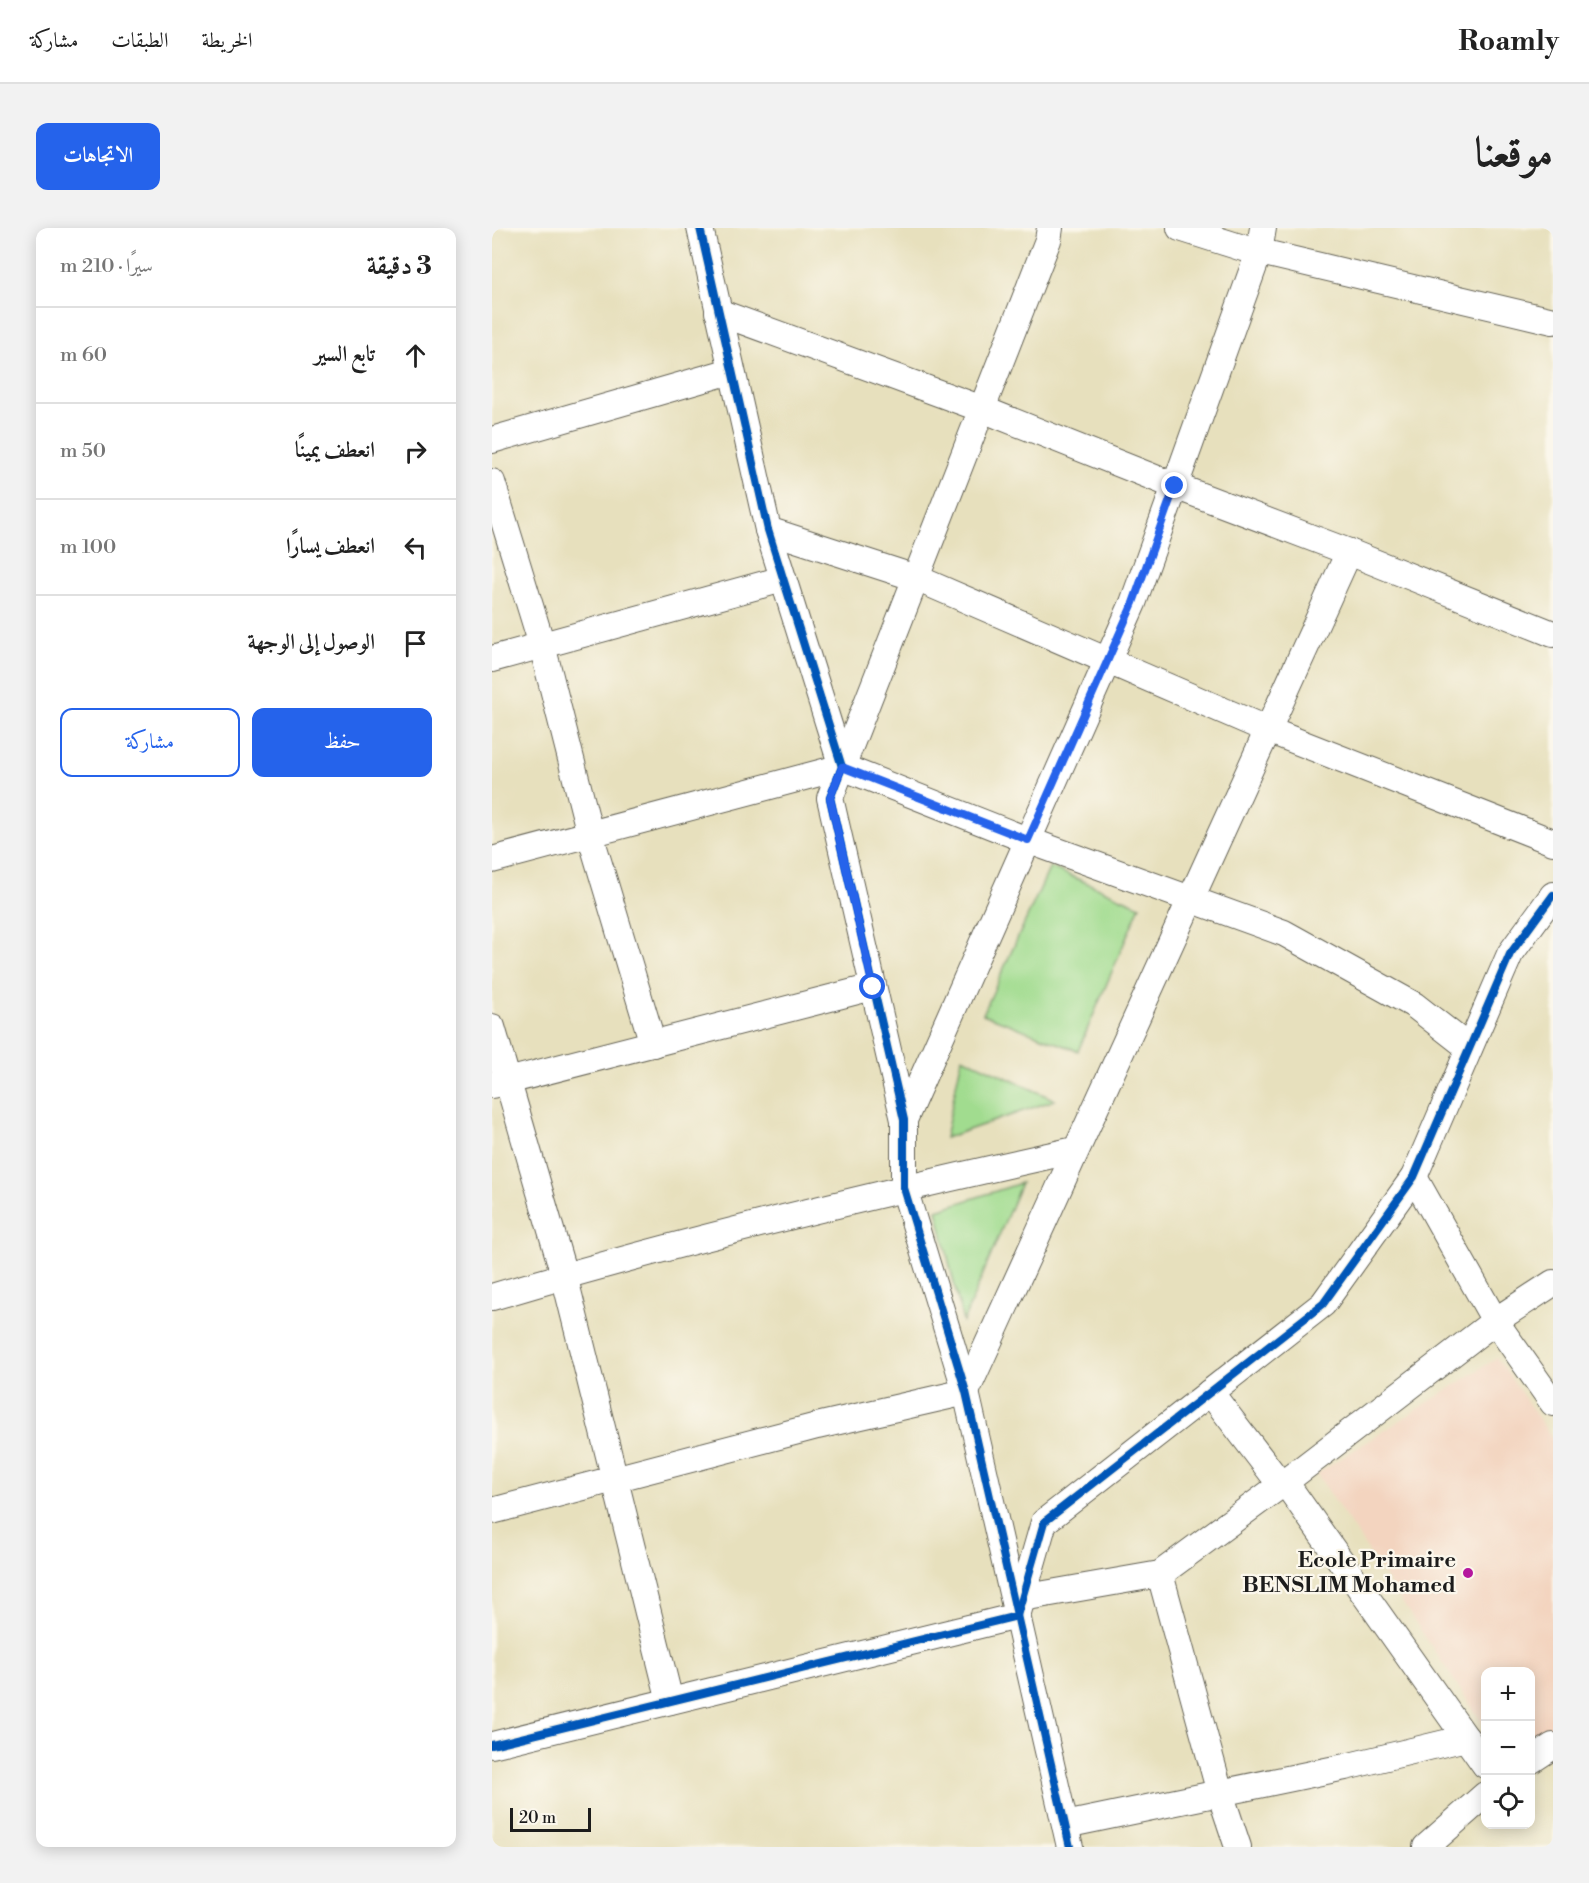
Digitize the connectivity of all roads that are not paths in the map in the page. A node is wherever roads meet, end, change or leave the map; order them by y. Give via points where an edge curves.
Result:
1 (700, 228) edge
2 (1050, 228) edge
3 (1180, 228) edge
4 (1261, 240) edge
5 (718, 312) junction
6 (1553, 321) edge
7 (731, 371) junction
8 (982, 409) junction
9 (492, 440) edge
10 (492, 482) edge
11 (1175, 486) junction
12 (768, 530) junction
13 (1349, 552) junction
14 (916, 578) junction
15 (783, 579) junction
16 (1553, 634) edge
17 (542, 645) junction
18 (492, 658) edge
19 (1108, 660) junction
20 (1268, 730) junction
21 (842, 767) junction
22 (590, 834) junction
23 (1028, 840) junction
24 (1553, 842) edge
25 (492, 860) edge
26 (1553, 895) edge
27 (1189, 900) junction
28 (873, 987) junction
29 (492, 1027) edge
30 (653, 1044) junction
31 (1469, 1048) junction
32 (500, 1083) edge
33 (904, 1120) junction
34 (1075, 1150) junction
35 (1414, 1177) junction
36 (904, 1188) junction
37 (564, 1275) junction
38 (1553, 1283) edge
39 (492, 1297) edge
40 (1496, 1322) junction
41 (966, 1392) junction
42 (1210, 1392) junction
43 (1553, 1403) edge
44 (616, 1480) junction
45 (1283, 1484) junction
46 (492, 1511) edge
47 (1160, 1574) junction
48 (1020, 1607) junction
49 (670, 1701) junction
50 (1466, 1738) junction
51 (492, 1745) edge
52 (1553, 1746) edge
53 (1535, 1758) edge
54 (1481, 1759) edge
55 (1220, 1793) junction
56 (1481, 1799) edge
57 (1068, 1836) edge
58 (1438, 1843) edge
59 (1238, 1847) edge

1 - 5 street
2 - 8 street
3 - 4 street
4 - 6 street
4 - 11 street
5 - 7 street
5 - 8 street
7 - 9 street
7 - 12 street
8 - 11 street
8 - 14 street
10 - 17 street
11 - 13 street
11 - 19 street
12 - 14 street
12 - 15 street
13 - 16 street
13 - 20 street
14 - 19 street
14 - 21 street
15 - 17 street
15 - 21 street
17 - 18 street
17 - 22 street
19 - 20 street
19 - 23 street
20 - 24 street
20 - 27 street
21 - 22 street
21 - 23 street
21 - 28 street via 830,798
22 - 25 street
22 - 30 street
23 - 27 street
23 - 33 street
26 - 31 street via 1510,954
27 - 31 street via 1284,933 1414,1005
27 - 34 street
28 - 30 street
28 - 33 street
29 - 32 street
30 - 32 street
31 - 35 street
32 - 37 street
33 - 36 street
34 - 36 street
34 - 41 street
35 - 40 street
35 - 42 street via 1323,1304
36 - 37 street
36 - 41 street
37 - 39 street
37 - 44 street
38 - 40 street
40 - 43 street
40 - 45 street
41 - 44 street via 817,1426
41 - 48 street
42 - 45 street
42 - 48 street via 1044,1522
44 - 46 street
44 - 49 street
45 - 47 street
45 - 50 street
47 - 48 street
47 - 55 street
48 - 49 street
48 - 57 street
49 - 51 street
50 - 54 street
50 - 55 street
52 - 53 street
55 - 57 street
55 - 59 street
56 - 58 street

